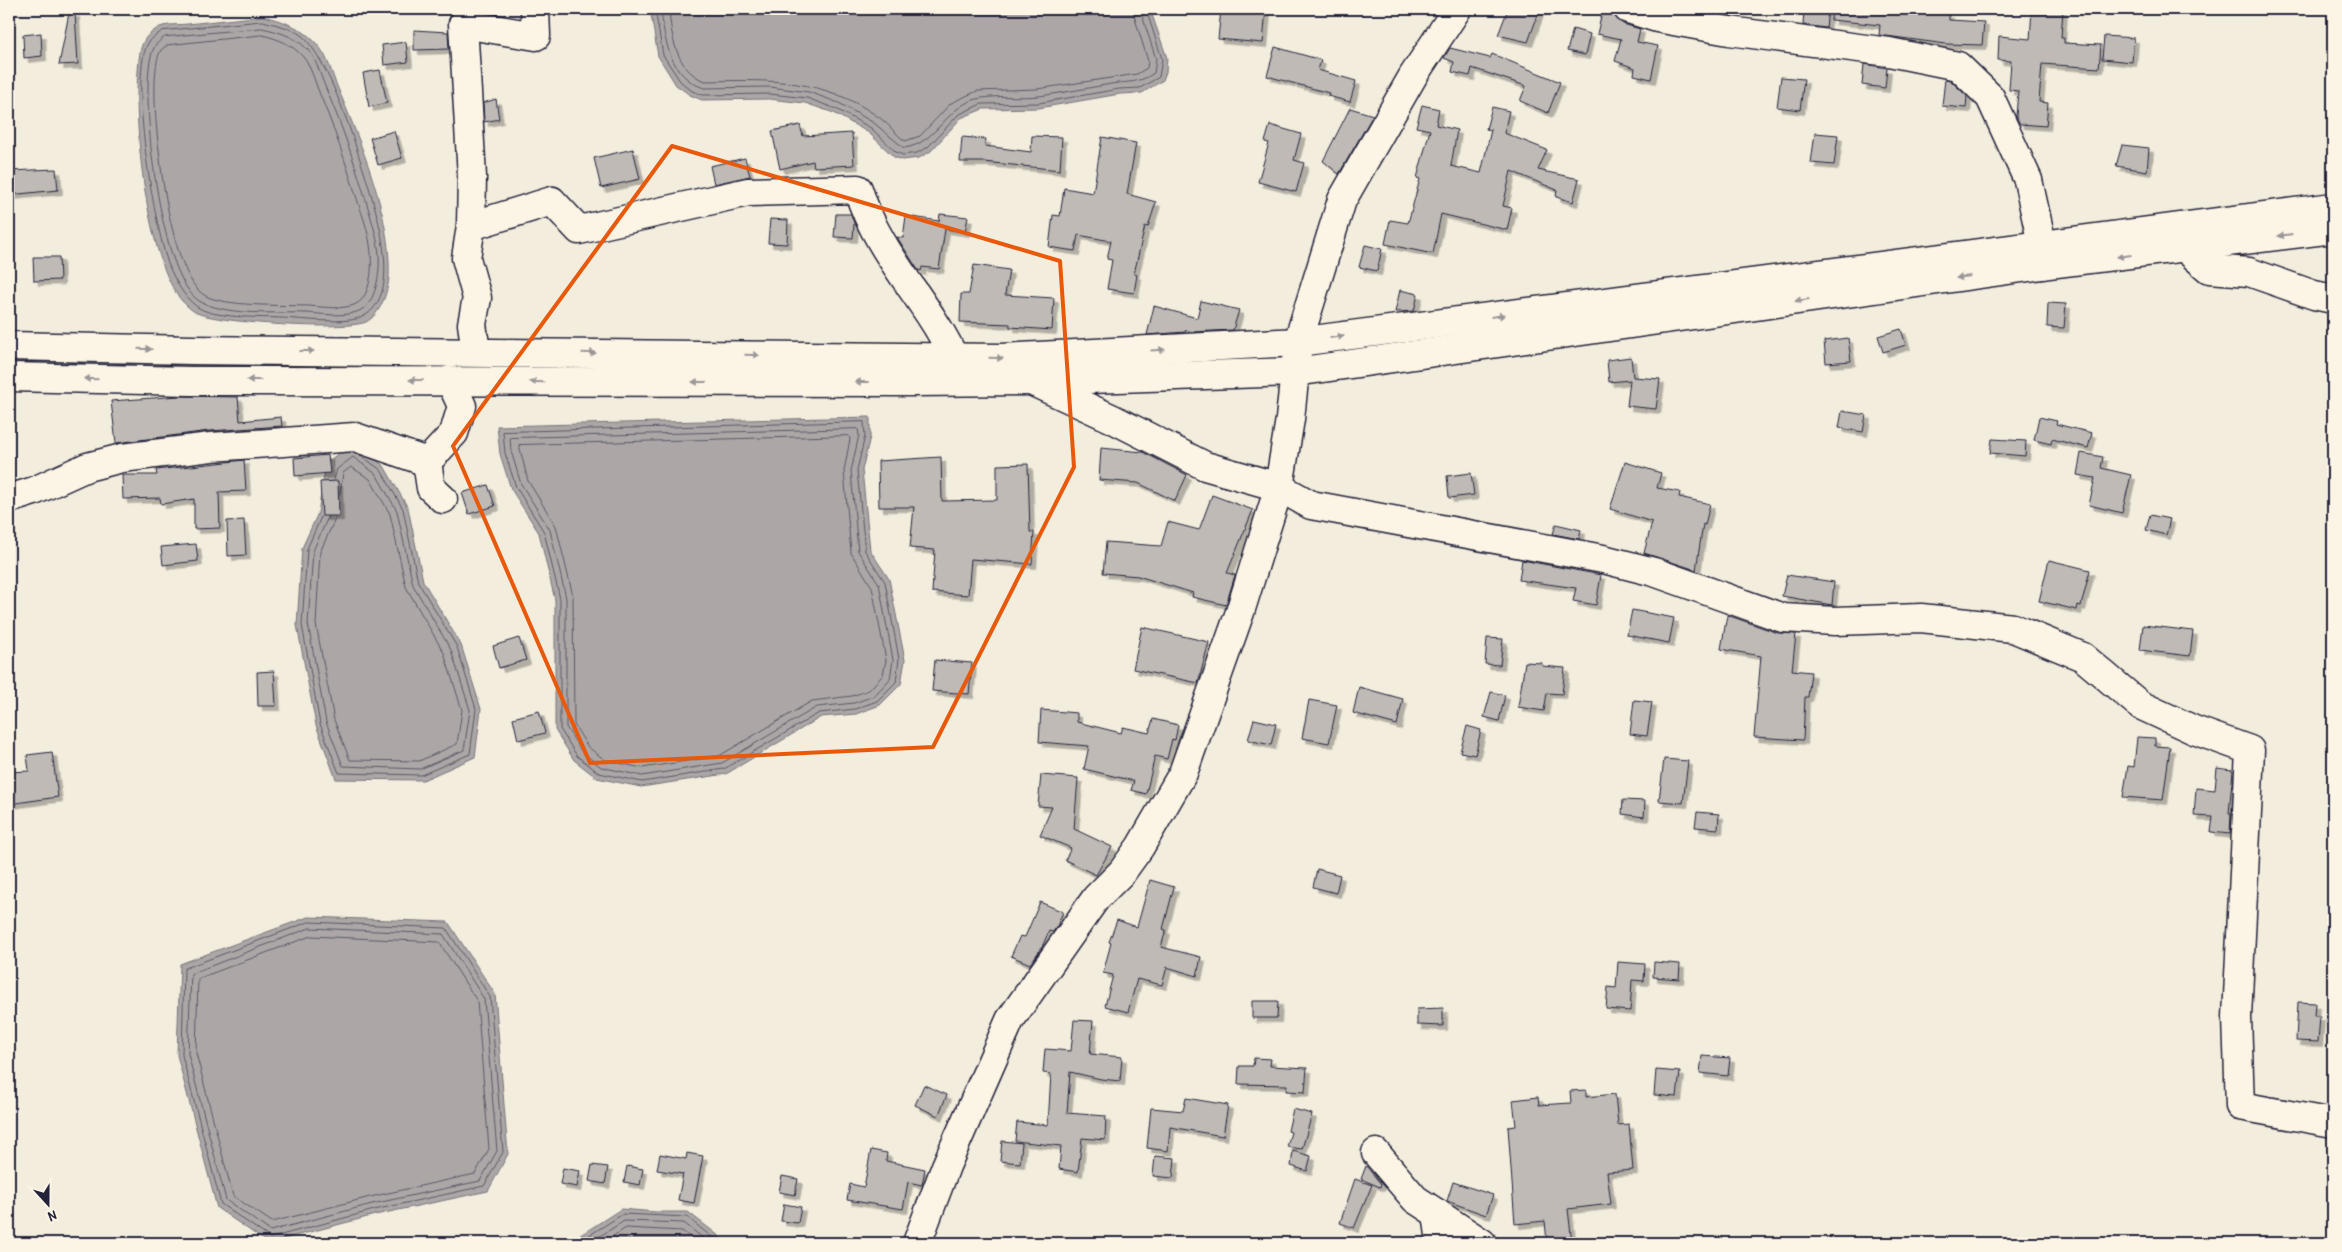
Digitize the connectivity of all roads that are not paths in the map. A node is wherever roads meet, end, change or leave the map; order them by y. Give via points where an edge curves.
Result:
1 (535, 9) edge
2 (1457, 9) edge
3 (1628, 9) edge
4 (2333, 207) edge
5 (472, 226) junction
6 (2333, 229) edge
7 (2186, 249) junction
8 (2042, 255) junction
9 (2333, 299) edge
10 (1298, 342) junction
11 (9, 346) edge
12 (476, 352) junction
13 (959, 369) junction
14 (1295, 372) junction
15 (9, 377) edge
16 (450, 380) junction
17 (1031, 381) junction
18 (427, 462) junction
19 (1279, 487) junction
20 (9, 499) edge
21 (443, 499) dead end
22 (2333, 1124) edge
23 (1376, 1153) dead end
24 (1437, 1213) junction
25 (917, 1243) edge
26 (1441, 1243) edge
27 (1482, 1243) edge

1 - 5 main road via 536,36 463,24
2 - 10 main road via 1413,76 1342,200
3 - 8 main road via 1657,18 1728,31 1889,52 1958,66 1990,97 2009,135 2028,180
4 - 8 main road
5 - 12 main road via 466,258 478,298 472,324
5 - 13 main road via 552,202 579,230 748,192 858,189 866,214 885,251
6 -> 7 main road
7 -> 8 main road
7 - 9 main road via 2209,269 2249,272
10 -> 8 main road
8 -> 14 main road
13 -> 10 main road via 1002,358
10 - 14 main road
11 -> 12 main road
12 -> 13 main road
13 -> 16 main road via 542,382
13 - 17 main road
14 - 17 main road
14 - 19 main road
16 -> 15 main road via 191,381
16 - 18 main road via 462,406 454,433
17 - 19 main road via 1205,466
18 - 20 main road via 355,437 211,447 122,458 87,467
18 - 21 main road via 431,488
19 - 22 main road via 1311,505 1603,559 1654,572 1783,618 1835,621 1921,618 2013,628 2083,657 2140,705 2194,730 2250,750 2236,1017 2240,1106
19 - 25 main road via 1183,773 1136,853 1096,898 1010,1020 946,1166
23 - 24 main road via 1415,1199
24 - 26 main road
24 - 27 main road

